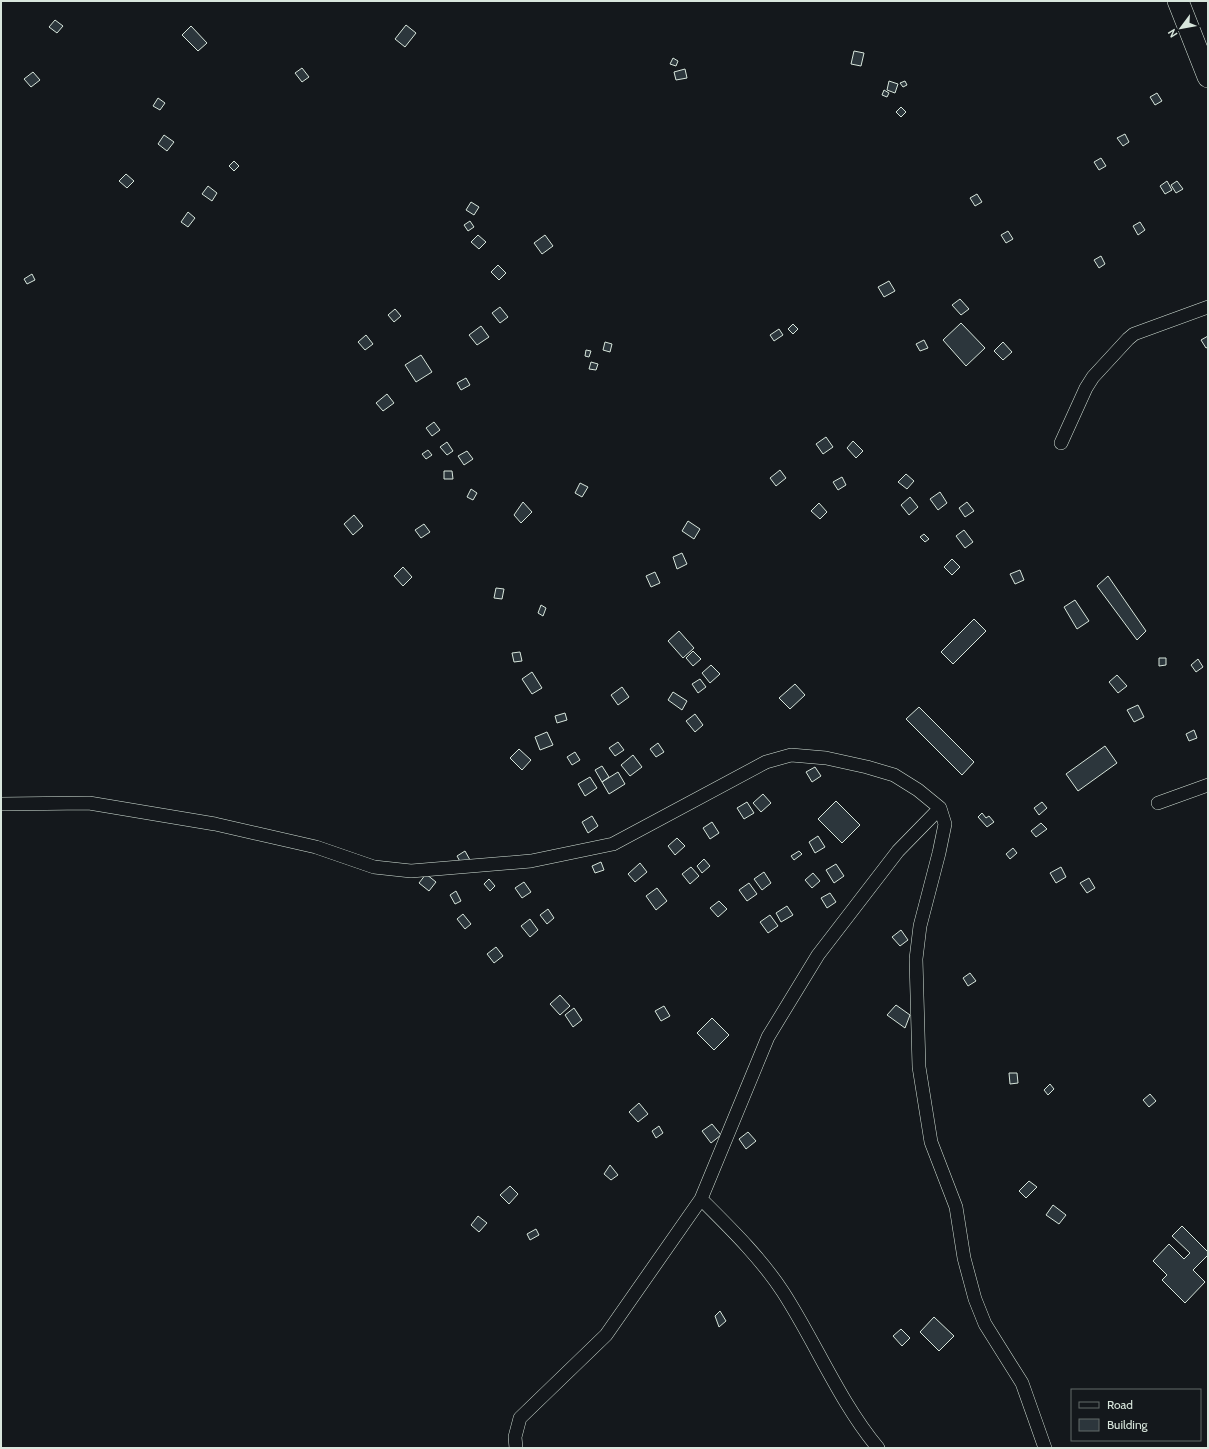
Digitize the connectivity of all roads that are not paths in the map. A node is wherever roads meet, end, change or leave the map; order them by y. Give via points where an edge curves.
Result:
1 (1178, 1) edge
2 (1208, 77) edge
3 (1208, 307) edge
4 (1061, 443) dead end
5 (1208, 785) edge
6 (1158, 803) dead end
7 (1, 804) edge
8 (940, 808) junction
9 (701, 1198) junction
10 (516, 1448) edge
11 (878, 1448) edge
12 (1045, 1448) edge

1 - 2 main road
3 - 4 street via 1134,334 1128,339 1093,377
5 - 6 street
7 - 8 street via 90,803 215,824 316,847 374,866 412,871 530,861 613,844 766,762 791,755 833,760 894,775
8 - 9 street via 898,851 818,955 768,1037
8 - 12 street via 945,824 920,926 916,959 919,1067 932,1142 956,1207 964,1258 975,1299 985,1324 1022,1383
9 - 10 street via 606,1335 520,1418 514,1437
9 - 11 street via 750,1247 783,1292 853,1412

